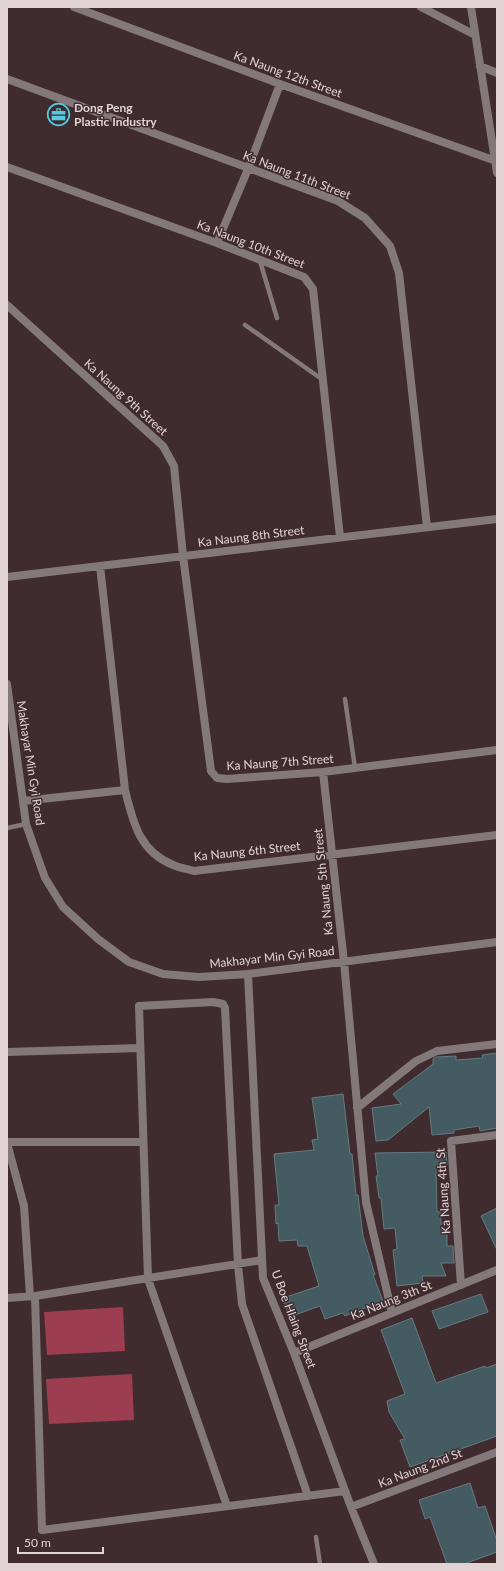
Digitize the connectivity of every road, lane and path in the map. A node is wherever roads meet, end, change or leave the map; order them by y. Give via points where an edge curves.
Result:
1 (74, 7) edge
2 (422, 7) edge
3 (471, 7) edge
4 (475, 35) junction
5 (480, 66) junction
6 (497, 73) edge
7 (7, 79) edge
8 (280, 84) junction
9 (496, 161) junction
10 (7, 168) edge
11 (248, 169) junction
12 (497, 174) edge
13 (217, 243) junction
14 (260, 261) junction
15 (7, 305) edge
16 (277, 318) dead end
17 (245, 325) dead end
18 (324, 381) junction
19 (497, 519) edge
20 (427, 527) junction
21 (340, 537) junction
22 (183, 556) junction
23 (100, 566) junction
24 (7, 577) edge
25 (7, 684) edge
26 (345, 699) dead end
27 (497, 750) edge
28 (355, 768) junction
29 (323, 772) junction
30 (125, 790) junction
31 (23, 801) junction
32 (26, 824) junction
33 (7, 828) edge
34 (497, 835) edge
35 (332, 854) junction
36 (497, 942) edge
37 (344, 962) junction
38 (248, 974) junction
39 (497, 1044) edge
40 (140, 1048) junction
41 (7, 1052) edge
42 (357, 1108) junction
43 (497, 1135) edge
44 (7, 1142) edge
45 (144, 1142) junction
46 (262, 1260) junction
47 (238, 1265) junction
48 (497, 1270) edge
49 (148, 1279) junction
50 (461, 1285) junction
51 (32, 1296) junction
52 (7, 1298) edge
53 (392, 1313) junction
54 (294, 1353) junction
55 (497, 1452) edge
56 (345, 1491) junction
57 (308, 1496) junction
58 (227, 1506) junction
59 (351, 1507) junction
60 (316, 1537) dead end
61 (320, 1564) edge
62 (374, 1564) edge

1 - 8 street, Ka Naung 12th Street
2 - 4 street
3 - 4 street
4 - 5 street
5 - 6 street
5 - 9 street
7 - 11 street, Ka Naung 11th Street
8 - 9 street, Ka Naung 12th Street
8 - 11 street
9 - 12 street
10 - 13 street, Ka Naung 10th Street
11 - 13 street
11 - 20 street, Ka Naung 11th Street via 338,201 365,218 390,246 399,272
13 - 14 street, Ka Naung 10th Street
14 - 16 lane
14 - 18 street, Ka Naung 10th Street via 304,277 313,289
15 - 22 street, Ka Naung 9th Street via 163,446 174,466
17 - 18 lane
18 - 21 street, Ka Naung 10th Street
19 - 20 street, Ka Naung 8th Street
20 - 21 street, Ka Naung 8th Street
21 - 22 street, Ka Naung 8th Street
22 - 23 street, Ka Naung 8th Street
22 - 29 street, Ka Naung 7th Street via 211,771 217,778 227,779
23 - 24 street, Ka Naung 8th Street
23 - 30 street, Ka Naung 6th Street
25 - 31 street, Makhayar Min Gyi Road
26 - 28 lane
27 - 28 street, Ka Naung 7th Street
28 - 29 street, Ka Naung 7th Street
29 - 35 street, Ka Naung 5th Street
30 - 31 street
30 - 35 street, Ka Naung 6th Street via 139,836 158,858 174,866 194,871
31 - 32 street, Makhayar Min Gyi Road
32 - 33 lane
32 - 38 street, Makhayar Min Gyi Road via 45,878 63,906 98,939 129,962 163,974 199,977
34 - 35 street, Ka Naung 6th Street
35 - 37 street, Ka Naung 5th Street
36 - 37 street, Makhayar Min Gyi Road
37 - 38 street, Makhayar Min Gyi Road
37 - 42 street, Ka Naung 5th Street
38 - 46 street, U Boe Hlaing Street
39 - 42 street via 437,1051 416,1061
40 - 41 street
40 - 45 street
40 - 47 street via 139,1006 213,1002 223,1004 225,1008
42 - 53 street, Ka Naung 5th Street via 366,1202
43 - 50 street, Ka Naung 4th St via 451,1141
44 - 45 street
44 - 51 street via 24,1206
45 - 49 street
46 - 47 street
46 - 54 street, U Boe Hlaing Street via 263,1278
47 - 49 street
47 - 57 street via 242,1304
48 - 50 street, Ka Naung 3th St
49 - 51 street
49 - 58 street
50 - 53 street, Ka Naung 3th St
51 - 52 street
51 - 58 street via 42,1530
53 - 54 street, Ka Naung 3th St
54 - 56 street, U Boe Hlaing Street
55 - 59 street, Ka Naung 2nd St
56 - 57 street
56 - 59 street, U Boe Hlaing Street
57 - 58 street
59 - 62 street, U Boe Hlaing Street
60 - 61 lane

